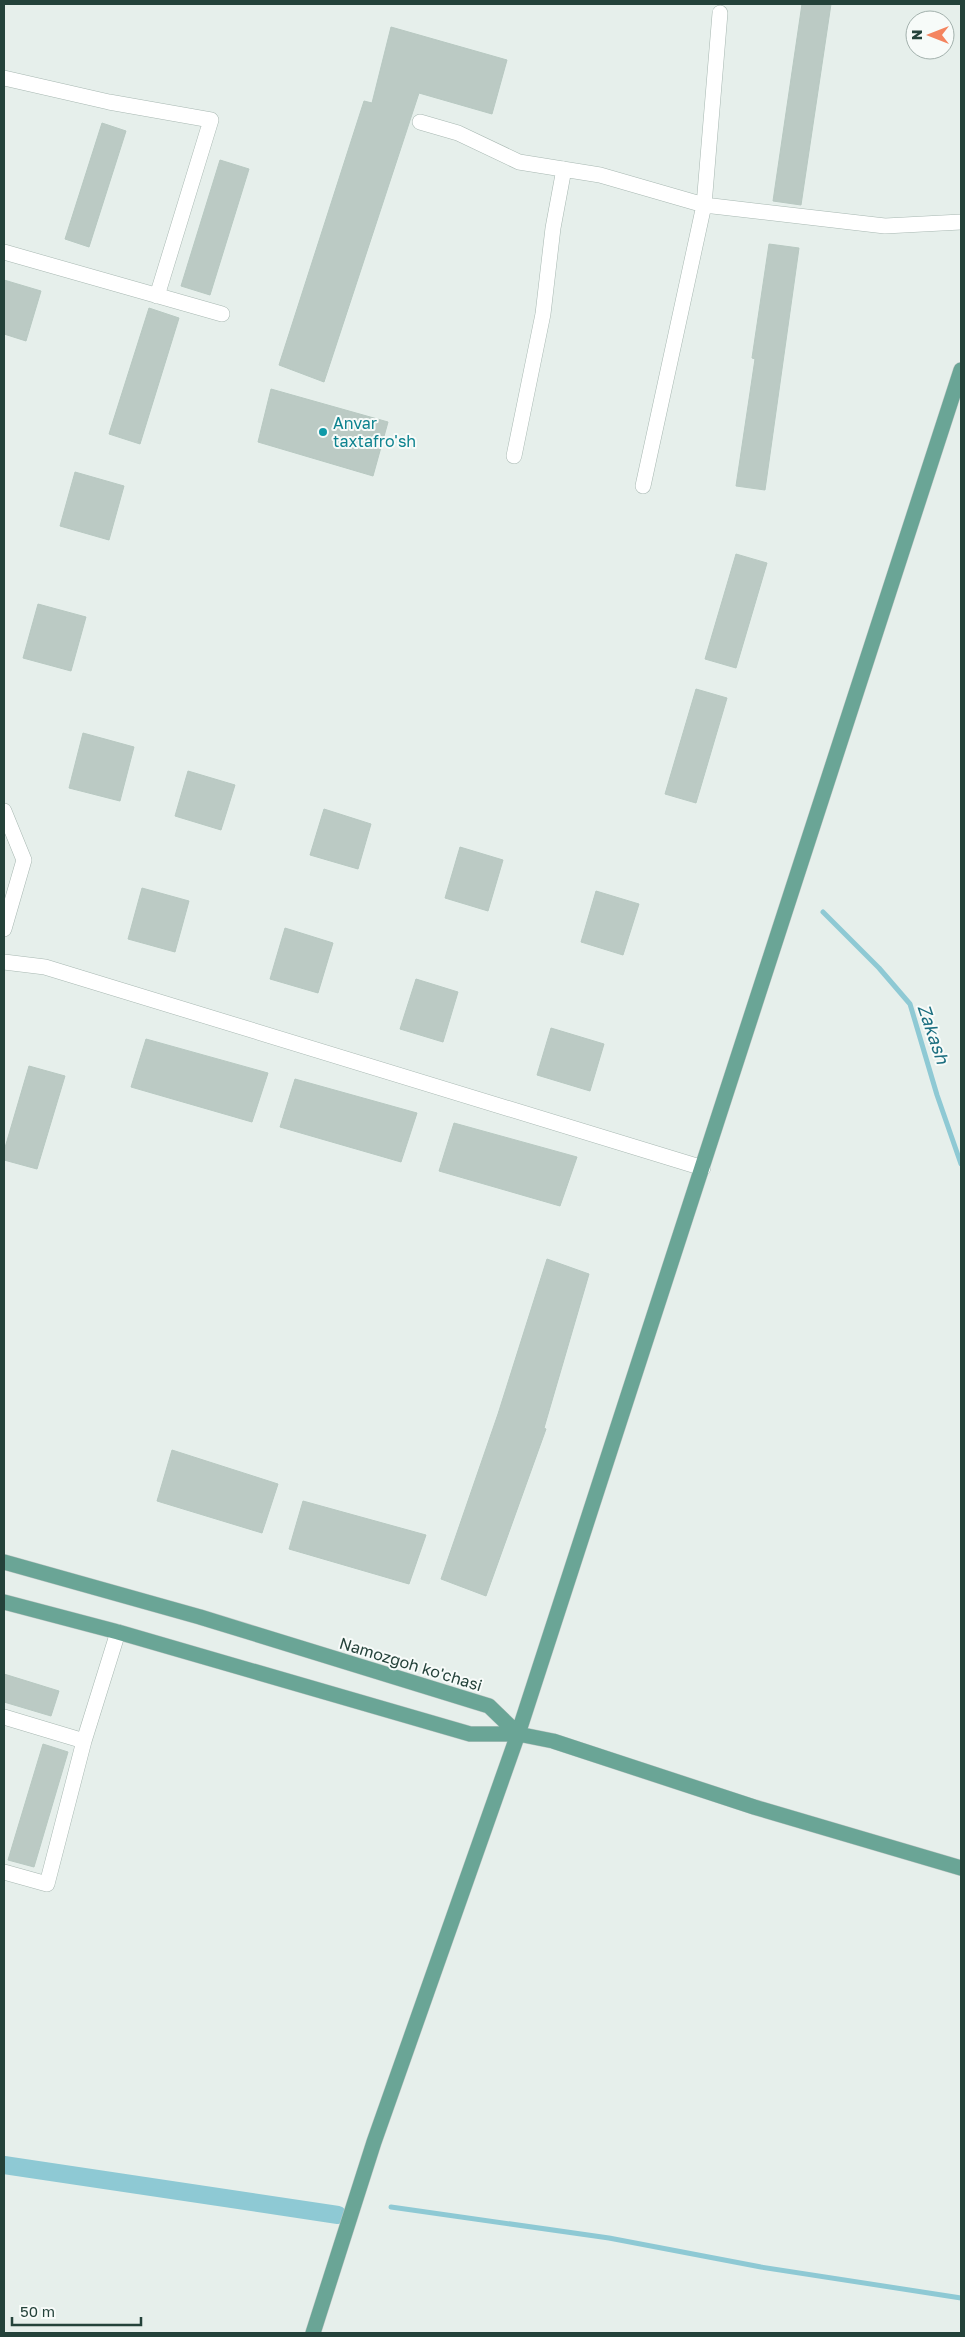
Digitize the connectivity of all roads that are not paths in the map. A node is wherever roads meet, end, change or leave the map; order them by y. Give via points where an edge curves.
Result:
1 (720, 12) dead end
2 (4, 78) edge
3 (420, 122) dead end
4 (564, 169) junction
5 (704, 205) junction
6 (961, 222) edge
7 (4, 252) edge
8 (157, 296) junction
9 (222, 314) dead end
10 (961, 370) edge
11 (514, 456) dead end
12 (643, 486) dead end
13 (4, 811) edge
14 (10, 841) edge
15 (4, 929) edge
16 (4, 962) edge
17 (703, 1168) junction
18 (4, 1562) edge
19 (4, 1602) edge
20 (118, 1632) junction
21 (4, 1717) edge
22 (518, 1734) junction
23 (84, 1741) junction
24 (961, 1868) edge
25 (4, 1872) edge
26 (313, 2333) edge

1 - 5 lane
2 - 8 lane via 109,102 211,120
3 - 4 lane via 458,133 519,162
4 - 5 lane via 600,175
4 - 11 lane via 543,314
5 - 6 lane via 885,226
5 - 12 lane
7 - 8 lane
8 - 9 lane
10 - 17 main road
13 - 14 lane
14 - 15 lane via 24,860
16 - 17 lane via 45,967
17 - 22 main road
18 - 22 main road, Namozgoh ko'chasi via 200,1617 489,1706
19 - 20 main road
20 - 22 main road via 470,1734
20 - 23 lane
21 - 23 lane
22 - 24 main road via 553,1741 754,1807
22 - 26 main road via 374,2142
23 - 25 lane via 47,1884

